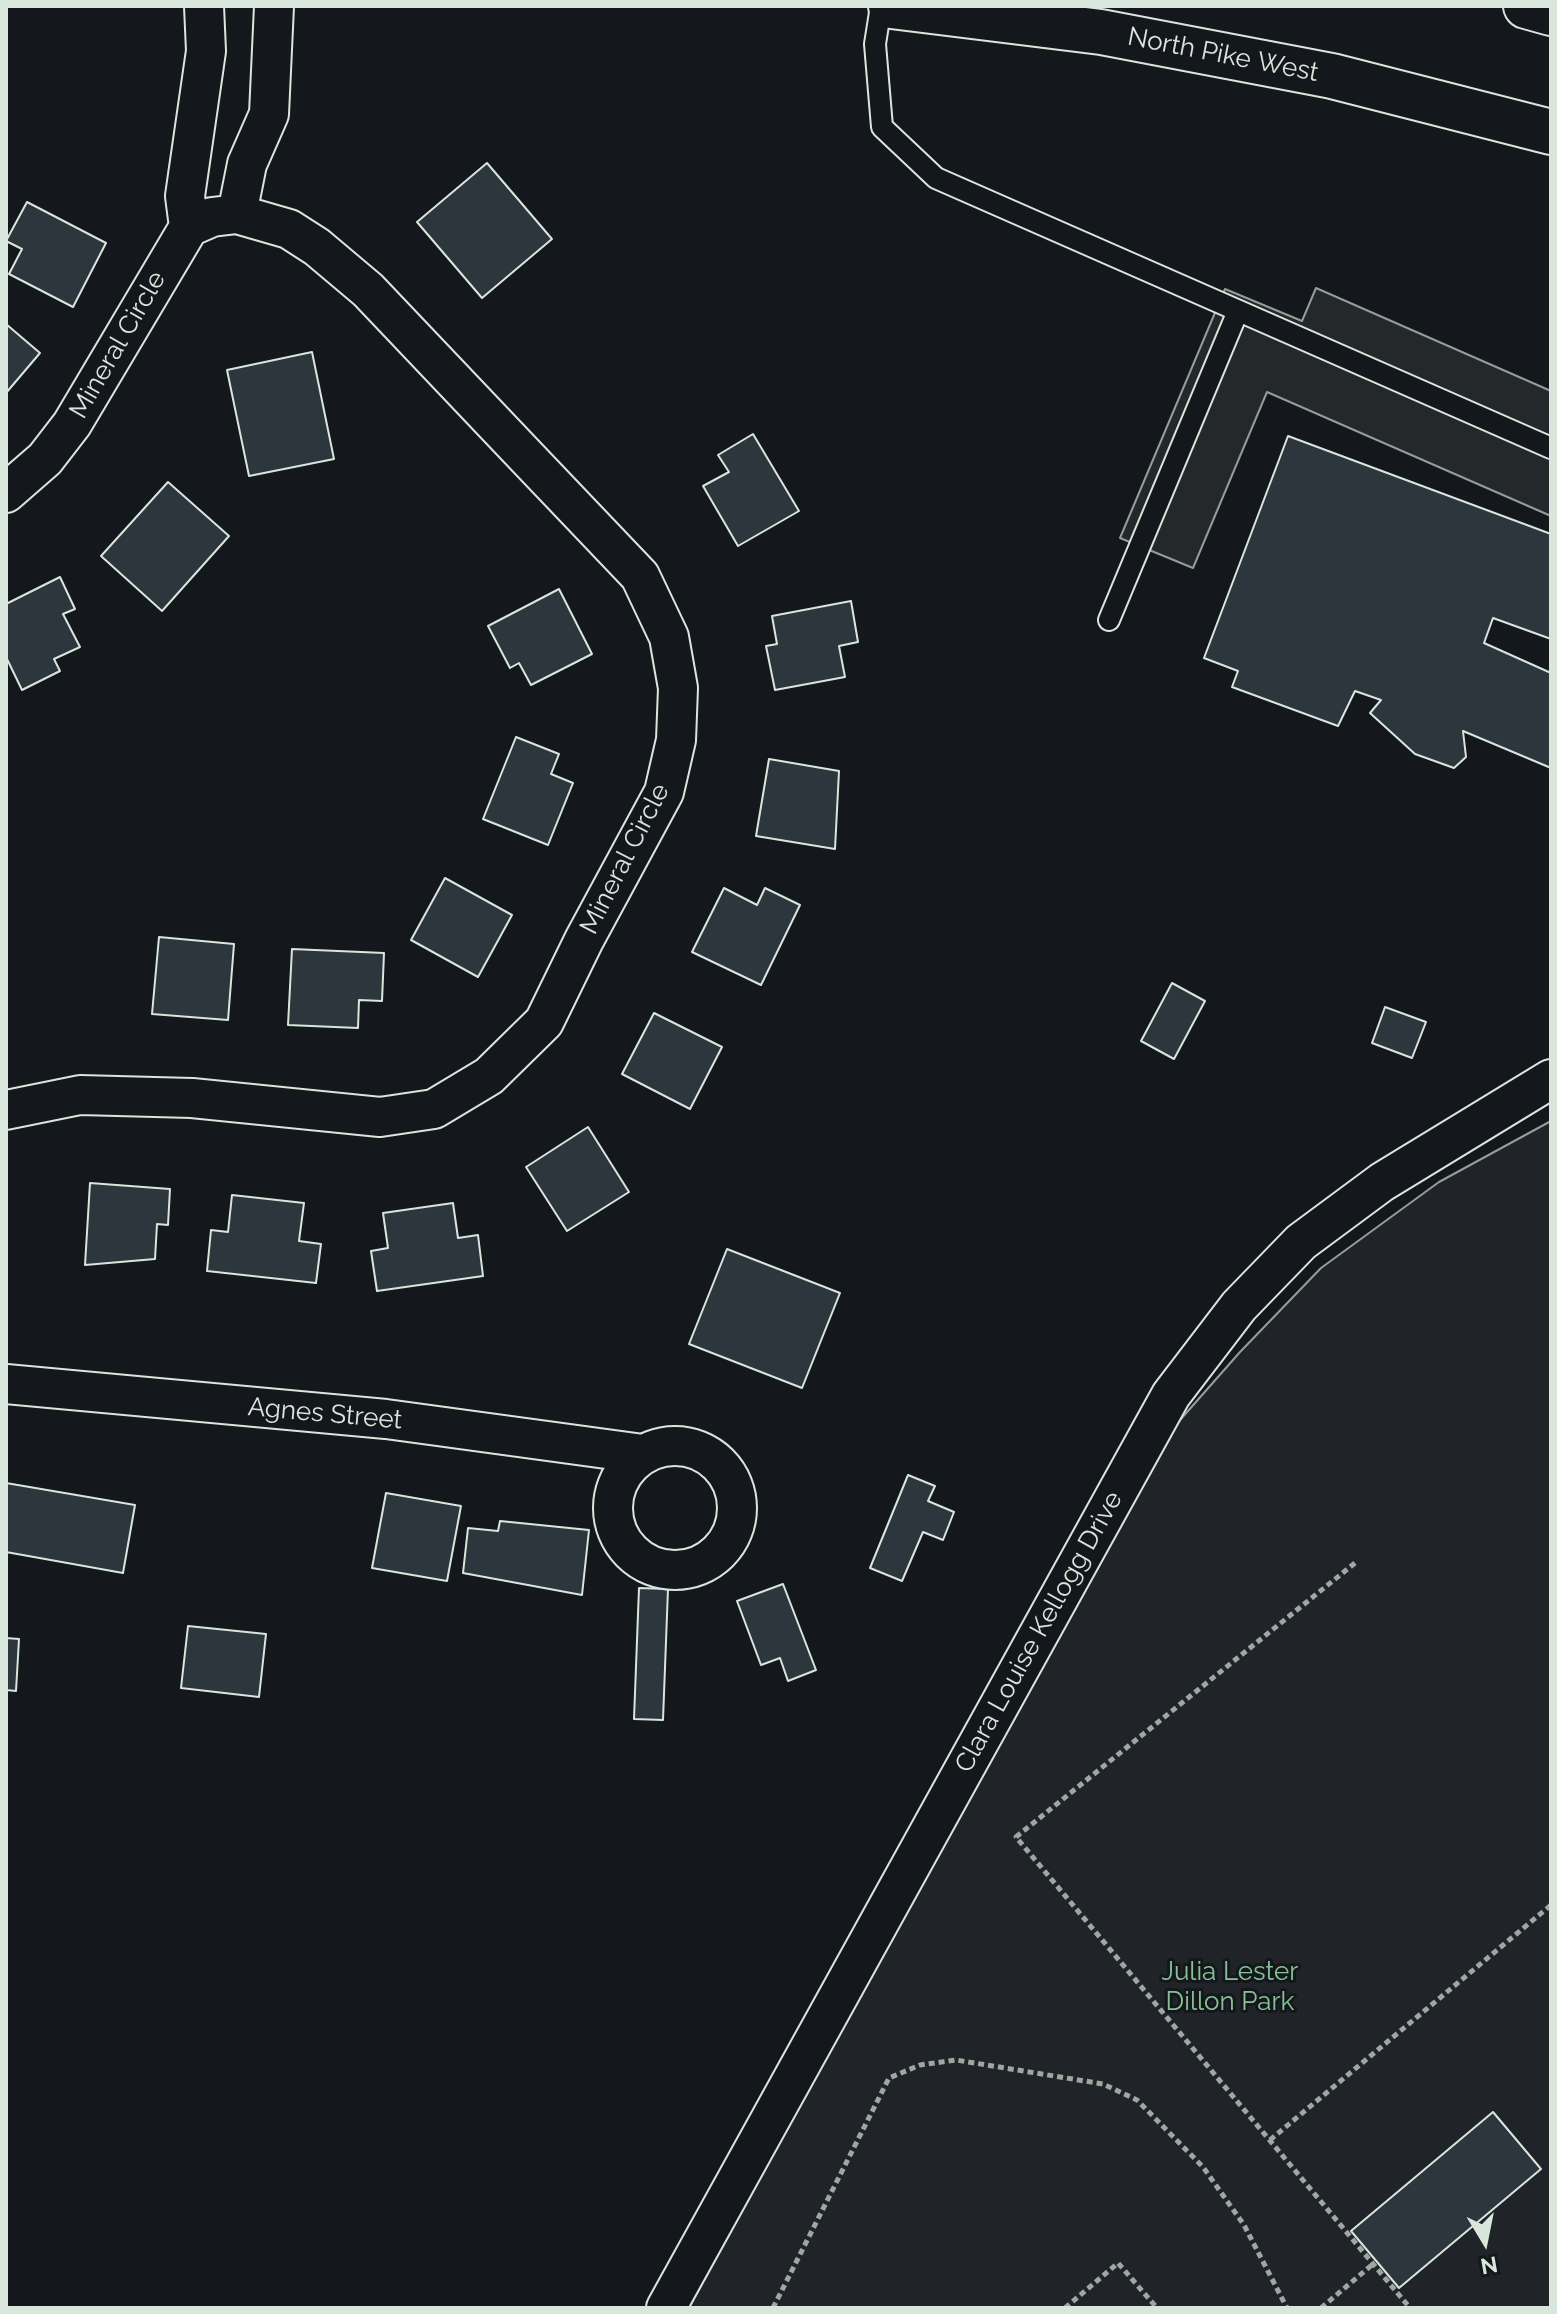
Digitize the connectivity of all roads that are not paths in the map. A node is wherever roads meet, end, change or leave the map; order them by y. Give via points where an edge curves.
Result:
1 (204, 6) edge
2 (274, 6) edge
3 (881, 6) edge
4 (891, 6) edge
5 (1526, 6) edge
6 (1551, 13) edge
7 (1551, 132) edge
8 (237, 214) junction
9 (189, 227) junction
10 (1238, 311) junction
11 (1551, 448) edge
12 (6, 493) edge
13 (1109, 620) dead end
14 (1551, 1079) edge
15 (6, 1110) edge
16 (6, 1384) edge
17 (643, 1454) dead end
18 (666, 2308) edge

1 - 9 street via 206,51 185,196
2 - 8 street via 269,114 247,164
3 - 10 lane via 875,44 882,127 936,178
4 - 7 main road, North Pike West via 1101,32 1239,58
5 - 6 main road
8 - 9 street, Mineral Circle
8 - 15 street, Mineral Circle via 289,229 368,290 640,576 669,637 678,688 676,740 664,792 544,1022 489,1076 434,1109 380,1117 192,1098 80,1095
9 - 12 street, Mineral Circle via 72,424 45,459
10 - 11 lane
10 - 13 lane
14 - 18 street, Clara Louise Kellogg Drive via 1382,1182 1301,1242 1239,1306 1171,1395
16 - 17 street, Agnes Street via 386,1419

